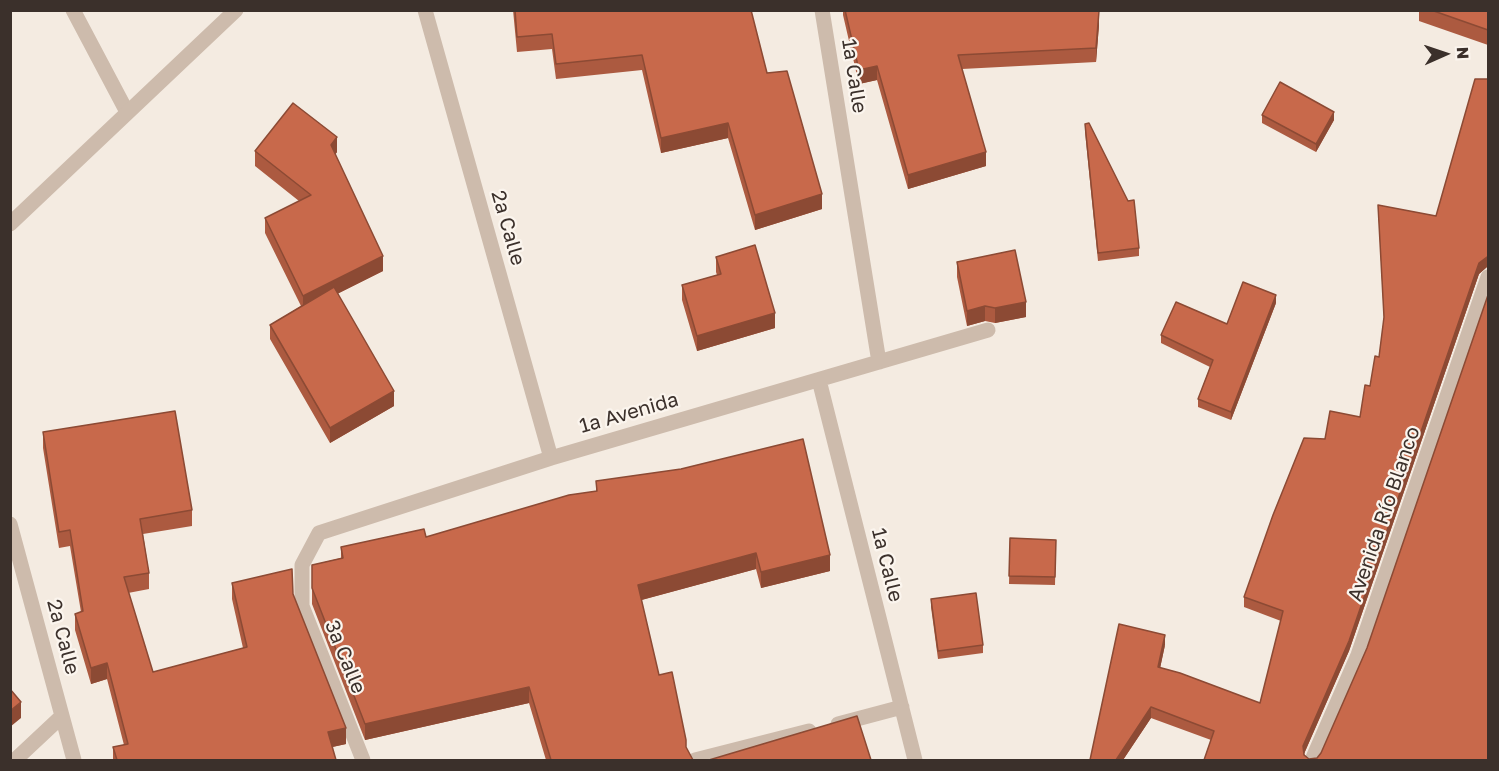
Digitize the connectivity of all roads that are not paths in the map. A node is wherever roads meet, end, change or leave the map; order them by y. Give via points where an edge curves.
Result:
1 (73, 10) edge
2 (237, 10) edge
3 (425, 10) edge
4 (822, 10) edge
5 (127, 112) junction
6 (10, 224) edge
7 (1488, 277) edge
8 (988, 330) edge
9 (879, 362) junction
10 (819, 380) junction
11 (551, 458) junction
12 (10, 524) edge
13 (302, 565) joint
14 (902, 707) junction
15 (62, 716) junction
16 (15, 760) edge
17 (74, 760) edge
18 (363, 760) edge
19 (695, 760) edge
20 (915, 760) edge
21 (1312, 760) edge

1 - 5 street
2 - 5 street
3 - 11 street, 2a Calle
4 - 9 street, 1a Calle
5 - 6 street
7 - 21 street, Avenida Río Blanco via 1358,655
8 - 9 street, 1a Avenida
9 - 10 street, 1a Avenida
10 - 11 street, 1a Avenida
10 - 14 street, 1a Calle
11 - 13 street, 1a Avenida via 319,533
12 - 15 street, 2a Calle
13 - 18 street, 3a Calle via 302,606
14 - 19 street
14 - 20 street, 1a Calle
15 - 16 street
15 - 17 street, 2a Calle

